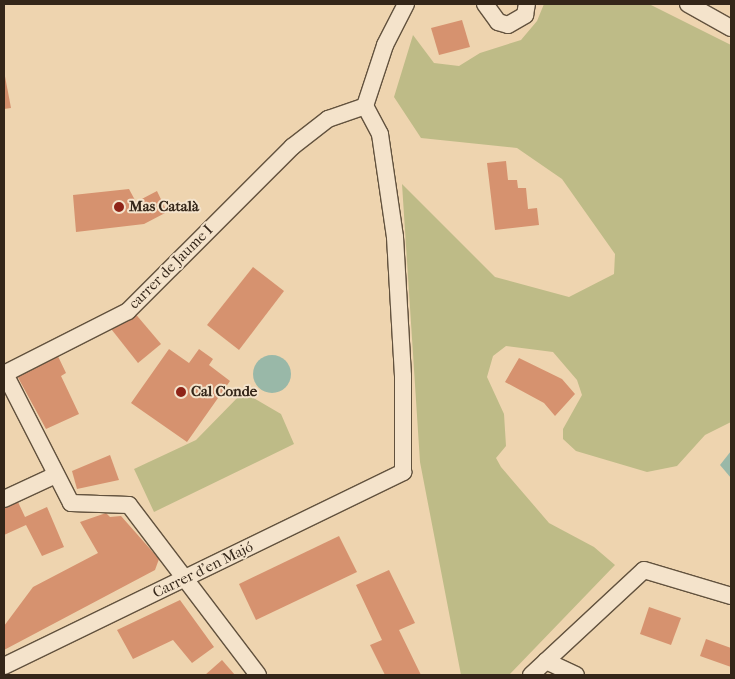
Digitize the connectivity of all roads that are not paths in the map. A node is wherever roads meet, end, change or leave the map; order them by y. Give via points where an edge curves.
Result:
1 (406, 4) edge
2 (484, 4) edge
3 (527, 4) edge
4 (688, 4) edge
5 (731, 28) edge
6 (365, 106) junction
7 (4, 374) edge
8 (56, 475) junction
9 (4, 499) edge
10 (183, 580) junction
11 (731, 596) edge
12 (546, 661) junction
13 (4, 666) edge
14 (258, 675) edge
15 (531, 675) edge
16 (576, 675) edge

1 - 6 street via 385,45
2 - 3 street via 498,22 508,25 525,15
4 - 5 street
6 - 7 street, carrer de Jaume I via 328,119 292,147 128,311
6 - 10 street, Carrer d'en Majó via 380,134 395,237 403,376 403,472
7 - 8 street
8 - 9 street
8 - 10 street via 71,503 129,505
10 - 13 street, Carrer d'en Majó
10 - 14 street
11 - 12 street via 644,570
12 - 15 street
12 - 16 street

